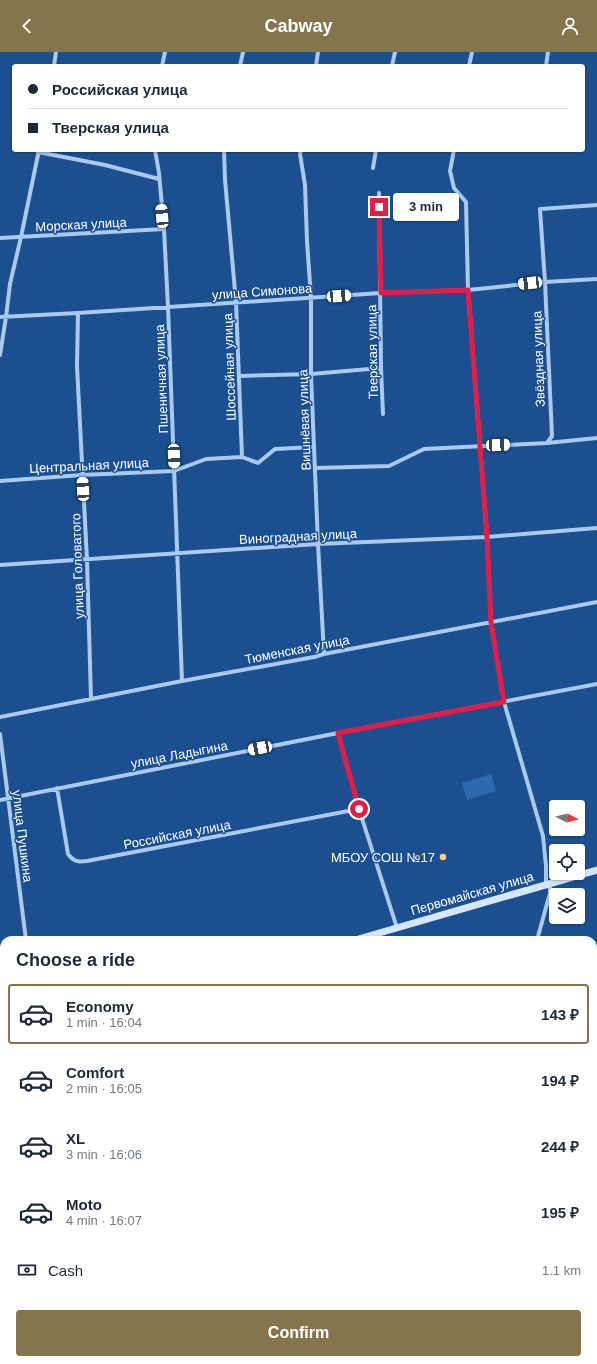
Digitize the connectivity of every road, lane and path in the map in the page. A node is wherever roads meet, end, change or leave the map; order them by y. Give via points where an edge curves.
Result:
1 (56, 52) edge
2 (165, 52) edge
3 (243, 52) edge
4 (318, 52) edge
5 (395, 52) edge
6 (472, 52) edge
7 (548, 52) edge
8 (54, 64) edge
9 (162, 64) edge
10 (240, 64) edge
11 (316, 64) edge
12 (392, 64) edge
13 (470, 64) edge
14 (546, 64) edge
15 (38, 152) edge
16 (43, 152) edge
17 (154, 152) edge
18 (224, 152) edge
19 (300, 152) edge
20 (376, 152) edge
21 (454, 152) edge
22 (372, 168) dead end
23 (159, 179) junction
24 (379, 193) dead end
25 (597, 205) edge
26 (164, 229) junction
27 (21, 237) junction
28 (0, 238) edge
29 (597, 279) edge
30 (545, 282) junction
31 (468, 290) junction
32 (381, 293) junction
33 (311, 298) junction
34 (236, 302) junction
35 (168, 307) junction
36 (78, 313) junction
37 (0, 317) edge
38 (6, 317) junction
39 (0, 355) edge
40 (381, 368) junction
41 (311, 374) junction
42 (239, 376) junction
43 (383, 414) dead end
44 (597, 438) edge
45 (547, 443) junction
46 (480, 446) junction
47 (314, 447) junction
48 (242, 457) junction
49 (316, 468) junction
50 (174, 470) junction
51 (82, 475) junction
52 (0, 481) edge
53 (597, 528) edge
54 (487, 537) junction
55 (318, 544) junction
56 (177, 554) junction
57 (87, 560) junction
58 (0, 565) edge
59 (597, 602) edge
60 (491, 622) junction
61 (324, 654) junction
62 (182, 681) junction
63 (597, 684) edge
64 (91, 699) junction
65 (504, 702) junction
66 (0, 717) edge
67 (338, 733) junction
68 (0, 734) edge
69 (57, 788) junction
70 (8, 798) junction
71 (0, 800) edge
72 (359, 809) junction
73 (597, 870) edge
74 (548, 884) junction
75 (397, 928) junction
76 (25, 936) edge
77 (369, 936) edge
78 (538, 936) edge

1 - 8 street
2 - 9 street
3 - 10 street
4 - 11 street
5 - 12 street
6 - 13 street
7 - 14 street
15 - 27 street
16 - 23 street
17 - 23 street, Пшеничная улица
18 - 34 street, Шоссейная улица
19 - 33 street, Вишнёвая улица via 305,185
20 - 22 street
21 - 31 street via 450,171 454,188 466,202
23 - 26 street, Пшеничная улица
24 - 32 street, Тверская улица
25 - 30 street, Звёздная улица via 540,209
26 - 27 street, Морская улица
26 - 35 street, Пшеничная улица
27 - 28 street, Морская улица
27 - 38 street via 10,284
29 - 30 street, улица Симонова
30 - 31 street, улица Симонова
30 - 45 street, Звёздная улица via 552,436
31 - 32 street, улица Симонова
31 - 46 street
32 - 33 street, улица Симонова
32 - 40 street, Тверская улица
33 - 34 street, улица Симонова
33 - 41 street, Вишнёвая улица
34 - 35 street, улица Симонова
34 - 42 street, Шоссейная улица
35 - 36 street, улица Симонова
35 - 50 street, Пшеничная улица
36 - 38 street, улица Симонова
36 - 51 street, улица Головатого via 77,366
37 - 38 street, улица Симонова
38 - 39 street
40 - 41 street
40 - 43 street, Тверская улица
41 - 42 street
41 - 47 street, Вишнёвая улица
42 - 48 street, Шоссейная улица
44 - 45 street
45 - 46 street
46 - 49 street via 424,449 389,466
46 - 54 street
47 - 48 street, Центральная улица via 275,449 258,463
47 - 49 street, Вишнёвая улица
48 - 50 street, Центральная улица via 206,459
49 - 55 street, Вишнёвая улица
50 - 51 street, Центральная улица
50 - 56 street, Пшеничная улица
51 - 52 street, Центральная улица
51 - 57 street, улица Головатого
53 - 54 street, Виноградная улица
54 - 55 street, Виноградная улица
54 - 60 street
55 - 56 street, Виноградная улица
55 - 61 street, Вишнёвая улица
56 - 57 street, Виноградная улица
56 - 62 street, Пшеничная улица
57 - 58 street, Виноградная улица
57 - 64 street, улица Головатого
59 - 60 street, Тюменская улица
60 - 61 street, Тюменская улица
60 - 65 street
61 - 62 street, Тюменская улица
62 - 64 street, Тюменская улица
63 - 65 street, улица Ладыгина
64 - 66 street, Тюменская улица
65 - 67 street, улица Ладыгина
65 - 74 street via 543,836
67 - 69 street, улица Ладыгина
67 - 72 street
68 - 70 street, улица Пушкина
69 - 70 street, улица Ладыгина
69 - 72 street, Российская улица via 68,854 72,860 78,862
70 - 71 street, улица Ладыгина
70 - 76 street, улица Пушкина
72 - 75 street
73 - 74 street, Первомайская улица
74 - 75 street, Первомайская улица
74 - 78 street via 550,893
75 - 77 street, Первомайская улица

